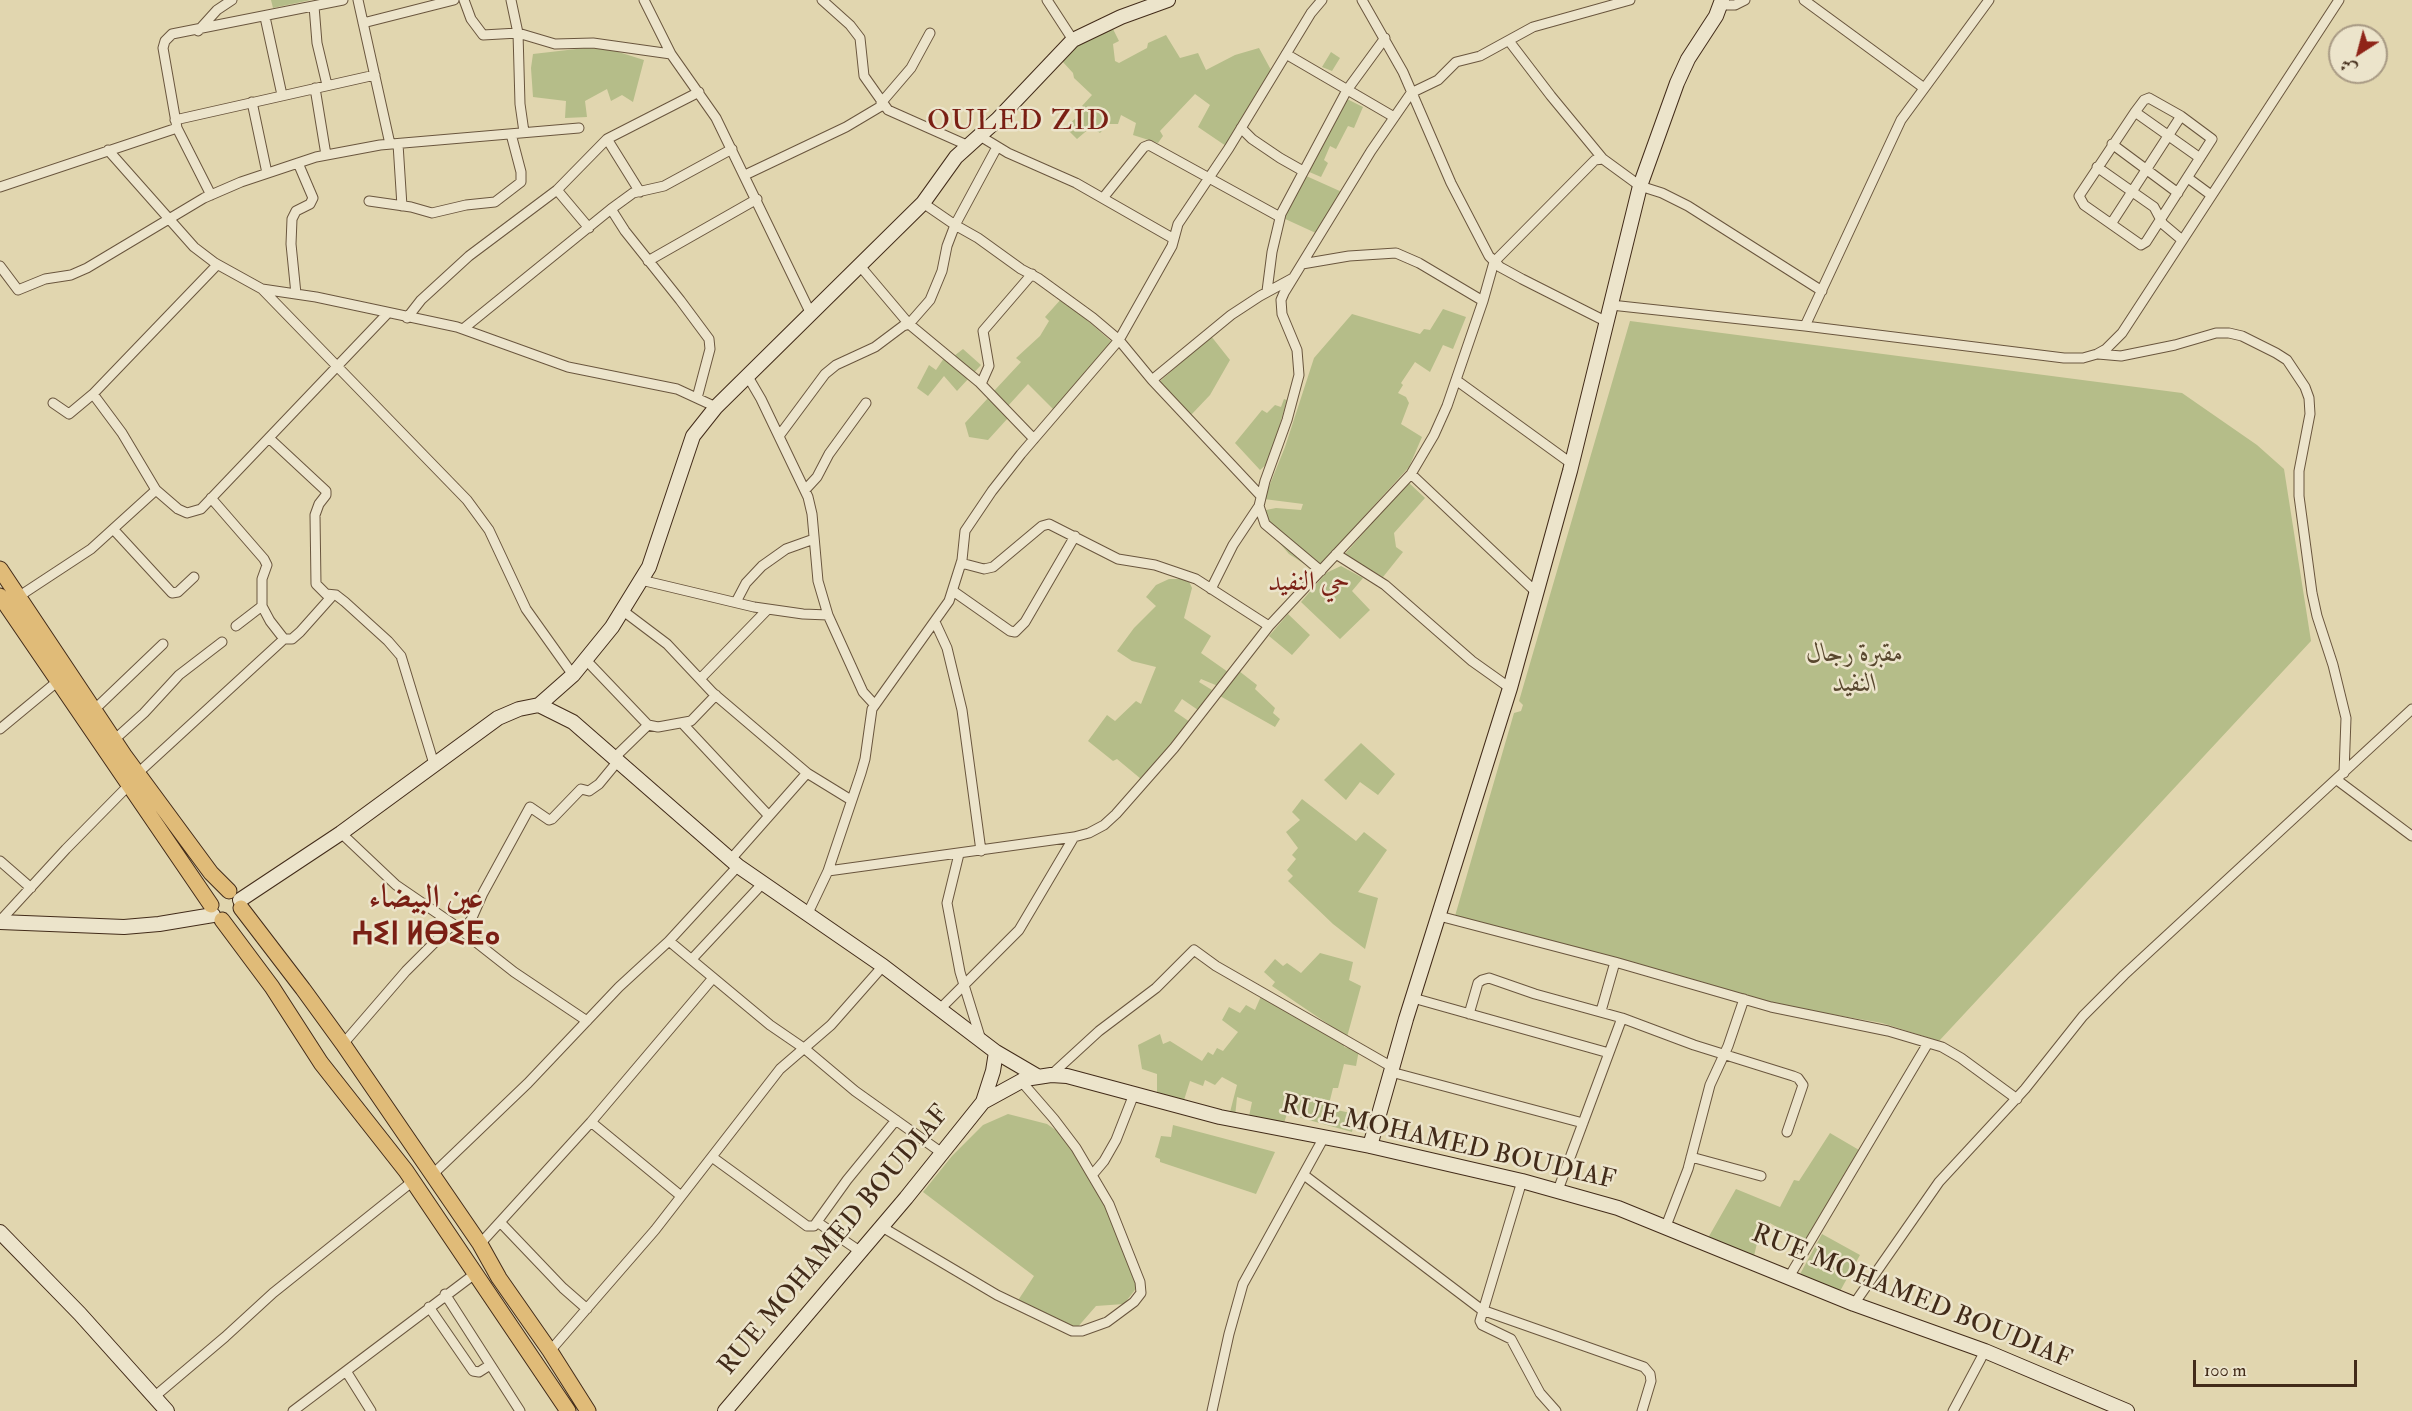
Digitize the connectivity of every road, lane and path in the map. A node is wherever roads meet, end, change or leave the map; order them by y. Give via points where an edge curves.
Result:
1 (232, 0) edge
2 (343, 0) edge
3 (358, 0) edge
4 (454, 0) edge
5 (464, 0) edge
6 (511, 0) edge
7 (644, 0) edge
8 (822, 0) edge
9 (1047, 0) edge
10 (1322, 0) edge
11 (1362, 0) edge
12 (1630, 0) edge
13 (1745, 0) edge
14 (1804, 0) edge
15 (1989, 0) edge
16 (2339, 0) edge
17 (1161, 1) edge
18 (1721, 3) edge
19 (314, 6) junction
20 (265, 16) junction
21 (363, 23) junction
22 (198, 31) junction
23 (518, 33) junction
24 (930, 33) dead end
25 (1384, 38) junction
26 (1073, 40) junction
27 (1509, 41) junction
28 (671, 54) junction
29 (1286, 54) junction
30 (375, 75) junction
31 (327, 85) junction
32 (315, 88) junction
33 (1924, 88) junction
34 (1347, 90) junction
35 (699, 92) junction
36 (1411, 93) junction
37 (282, 95) junction
38 (252, 102) junction
39 (882, 104) junction
40 (2135, 112) junction
41 (2181, 116) junction
42 (1394, 117) junction
43 (176, 124) junction
44 (579, 128) dead end
45 (1241, 128) junction
46 (524, 132) junction
47 (511, 134) junction
48 (2168, 135) junction
49 (981, 136) junction
50 (607, 139) junction
51 (394, 144) junction
52 (2112, 144) junction
53 (969, 146) junction
54 (997, 147) junction
55 (732, 149) junction
56 (108, 150) junction
57 (326, 155) junction
58 (2200, 158) junction
59 (1603, 159) junction
60 (298, 163) junction
61 (2097, 167) junction
62 (2146, 169) junction
63 (1304, 171) junction
64 (267, 173) junction
65 (745, 175) junction
66 (1209, 178) junction
67 (2188, 178) junction
68 (1640, 186) junction
69 (0, 187) edge
70 (557, 190) junction
71 (2132, 191) junction
72 (640, 192) junction
73 (2178, 193) junction
74 (211, 195) junction
75 (2211, 195) junction
76 (1103, 198) junction
77 (757, 199) junction
78 (369, 201) dead end
79 (923, 203) junction
80 (402, 206) junction
81 (610, 209) junction
82 (168, 218) junction
83 (1280, 218) junction
84 (2161, 220) junction
85 (2111, 224) junction
86 (955, 225) junction
87 (589, 228) junction
88 (1174, 239) junction
89 (2182, 240) junction
90 (648, 261) junction
91 (1494, 262) junction
92 (1302, 264) junction
93 (217, 265) junction
94 (0, 266) edge
95 (860, 266) junction
96 (1032, 274) junction
97 (1294, 278) junction
98 (262, 289) junction
99 (1268, 291) junction
100 (1822, 291) junction
101 (296, 294) junction
102 (1483, 301) junction
103 (1611, 305) junction
104 (387, 314) junction
105 (811, 314) junction
106 (407, 318) junction
107 (1606, 322) junction
108 (909, 324) junction
109 (1805, 326) junction
110 (463, 329) junction
111 (1119, 340) junction
112 (2097, 354) junction
113 (336, 367) junction
114 (747, 375) junction
115 (1152, 380) junction
116 (1456, 380) junction
117 (981, 384) junction
118 (93, 394) junction
119 (697, 398) junction
120 (54, 403) dead end
121 (867, 403) dead end
122 (716, 407) junction
123 (778, 436) junction
124 (269, 438) junction
125 (1034, 438) junction
126 (1572, 464) junction
127 (1411, 474) junction
128 (156, 490) junction
129 (805, 490) junction
130 (1260, 495) junction
131 (211, 498) junction
132 (1259, 506) junction
133 (114, 530) junction
134 (1075, 536) junction
135 (814, 539) junction
136 (1336, 554) junction
137 (961, 563) junction
138 (0, 569) edge
139 (1321, 571) junction
140 (194, 577) dead end
141 (641, 579) junction
142 (1211, 589) junction
143 (952, 591) junction
144 (1537, 593) junction
145 (333, 595) junction
146 (0, 596) edge
147 (18, 597) junction
148 (736, 602) junction
149 (262, 606) junction
150 (768, 609) junction
151 (622, 610) junction
152 (828, 615) junction
153 (936, 622) junction
154 (236, 626) dead end
155 (1269, 626) junction
156 (284, 639) junction
157 (222, 642) dead end
158 (164, 644) dead end
159 (585, 659) junction
160 (573, 675) junction
161 (700, 679) junction
162 (58, 681) junction
163 (1510, 688) junction
164 (716, 695) junction
165 (874, 704) junction
166 (539, 705) junction
167 (2412, 709) edge
168 (94, 710) junction
169 (682, 723) junction
170 (648, 725) junction
171 (0, 729) edge
172 (114, 740) junction
173 (616, 759) junction
174 (434, 764) junction
175 (807, 773) junction
176 (2341, 777) junction
177 (134, 779) junction
178 (851, 800) junction
179 (769, 816) junction
180 (341, 833) junction
181 (2412, 836) edge
182 (1074, 837) junction
183 (981, 851) junction
184 (959, 854) junction
185 (0, 861) edge
186 (735, 862) junction
187 (828, 871) junction
188 (763, 884) junction
189 (31, 888) junction
190 (236, 900) junction
191 (215, 913) junction
192 (808, 913) junction
193 (1438, 916) junction
194 (0, 922) edge
195 (453, 924) junction
196 (462, 931) junction
197 (669, 940) junction
198 (692, 959) junction
199 (1615, 962) junction
200 (883, 966) junction
201 (713, 978) junction
202 (964, 985) junction
203 (1413, 998) junction
204 (1744, 999) junction
205 (940, 1009) junction
206 (1601, 1011) junction
207 (1469, 1014) junction
208 (1622, 1018) junction
209 (587, 1021) junction
210 (981, 1040) junction
211 (1928, 1043) junction
212 (343, 1044) junction
213 (805, 1049) junction
214 (996, 1052) junction
215 (1609, 1053) junction
216 (1724, 1054) junction
217 (1392, 1070) junction
218 (1044, 1075) junction
219 (1021, 1081) junction
220 (1134, 1094) junction
221 (2017, 1099) junction
222 (983, 1102) junction
223 (896, 1120) junction
224 (591, 1122) junction
225 (1583, 1123) junction
226 (1786, 1132) dead end
227 (1323, 1139) junction
228 (1370, 1146) junction
229 (942, 1153) junction
230 (712, 1157) junction
231 (1691, 1157) junction
232 (432, 1174) junction
233 (1093, 1174) junction
234 (1304, 1175) junction
235 (1761, 1176) dead end
236 (412, 1181) junction
237 (1522, 1181) junction
238 (1558, 1190) junction
239 (681, 1196) junction
240 (500, 1222) junction
241 (818, 1222) junction
242 (1666, 1226) junction
243 (882, 1227) junction
244 (0, 1232) edge
245 (480, 1244) junction
246 (861, 1252) junction
247 (476, 1273) junction
248 (1789, 1277) junction
249 (445, 1294) junction
250 (1854, 1304) junction
251 (429, 1307) junction
252 (588, 1309) junction
253 (1482, 1310) junction
254 (550, 1351) junction
255 (1985, 1351) junction
256 (490, 1365) junction
257 (346, 1371) junction
258 (154, 1397) junction
259 (562, 1409) edge
260 (167, 1411) edge
261 (293, 1411) edge
262 (372, 1411) edge
263 (520, 1411) edge
264 (588, 1411) edge
265 (724, 1411) edge
266 (1212, 1411) edge
267 (1556, 1411) edge
268 (1642, 1411) edge
269 (1953, 1411) edge
270 (2127, 1411) edge

1 - 22 street
2 - 19 street
3 - 21 street
4 - 21 street
5 - 23 street via 483,35
6 - 23 street
7 - 28 street
8 - 39 street via 860,38 864,76
9 - 26 street
10 - 29 street
11 - 25 street
12 - 27 street via 1543,23
13 - 18 street via 1735,5
14 - 33 street
15 - 33 street
16 - 75 street
17 - 26 main road
18 - 68 main road via 1677,83
19 - 20 street
19 - 31 street via 317,43
20 - 22 street
20 - 37 street
21 - 30 street
22 - 43 street via 172,34 163,48
23 - 28 street via 555,44 593,43
23 - 46 street
24 - 39 street via 911,68
25 - 34 street
25 - 36 street
26 - 49 main road
27 - 36 street via 1480,56 1456,62 1438,80
27 - 59 street
28 - 35 street
29 - 34 street
29 - 45 street
30 - 31 street
30 - 51 street
31 - 32 street
32 - 37 street
32 - 57 street
33 - 100 street via 1892,138
34 - 42 street
34 - 63 street
35 - 50 street
35 - 55 street
36 - 42 street
36 - 91 street via 1451,183
37 - 38 street
38 - 43 street
38 - 64 street
39 - 53 street via 899,117
39 - 65 street via 846,127
40 - 41 street via 2149,98
40 - 48 street
40 - 52 street
41 - 48 street
41 - 58 street via 2212,138
42 - 92 street
43 - 56 street
43 - 74 street
44 - 46 street
45 - 63 street
45 - 66 street
46 - 47 street
47 - 51 street
47 - 80 street via 522,177 501,199 432,213
48 - 58 street
48 - 62 street
49 - 53 main road
49 - 54 street
50 - 70 street
50 - 72 street
51 - 57 street
51 - 80 street
52 - 61 street
52 - 62 street
53 - 79 main road via 956,157
54 - 76 street
54 - 86 street
55 - 65 street
55 - 72 street via 664,186
56 - 69 street
56 - 82 street
57 - 60 street
58 - 67 street
59 - 68 street
59 - 91 street via 1592,162
60 - 64 street
60 - 101 street via 314,198 296,211 292,219
61 - 71 street
61 - 85 street via 2079,196 2084,205
62 - 71 street
62 - 73 street
63 - 83 street
64 - 74 street
65 - 77 street
66 - 76 street via 1146,145
66 - 83 street
66 - 88 street via 1178,224
67 - 73 street
67 - 75 street
68 - 100 street via 1688,206
68 - 103 main road
70 - 87 street
70 - 106 street via 469,256
71 - 84 street via 2154,207
71 - 85 street
72 - 81 street
73 - 84 street
74 - 82 street
75 - 89 street
76 - 88 street
77 - 90 street
77 - 105 street
78 - 80 street
79 - 86 street
79 - 95 main road
81 - 87 street
81 - 90 street
82 - 93 street
82 - 94 street via 87,268 45,279 20,291
83 - 99 street
84 - 85 street via 2141,245
84 - 89 street
86 - 96 street
86 - 108 street via 935,292
87 - 110 street
88 - 111 street
89 - 112 street via 2122,333
90 - 119 street via 709,339
91 - 102 street
91 - 107 street
92 - 97 street
92 - 102 street via 1396,253 1419,262
93 - 98 street
93 - 118 street
95 - 105 main road
95 - 108 street
96 - 111 street
96 - 117 street via 983,332 988,366
97 - 99 street
97 - 130 street via 1284,292 1281,308 1297,350 1299,375
98 - 101 street
98 - 113 street
99 - 115 street
100 - 109 street
101 - 104 street
102 - 116 street
103 - 107 main road
103 - 109 street
104 - 106 street
104 - 113 street
105 - 114 main road
106 - 110 street
107 - 126 main road
108 - 117 street
108 - 123 street via 825,374
109 - 112 street via 2064,358
110 - 119 street via 568,367 677,389
111 - 115 street
111 - 125 street
112 - 176 street via 2121,356 2229,333 2276,352 2297,374 2309,398 2310,414 2299,471 2302,520 2315,608 2346,718
113 - 124 street
113 - 160 street via 484,523 526,609
114 - 122 main road
114 - 123 street
115 - 130 street
116 - 126 street
116 - 127 street via 1434,435
117 - 125 street
118 - 120 street via 69,414
118 - 128 street
119 - 122 street
121 - 129 street
122 - 141 main road via 693,436 662,535
123 - 129 street
124 - 131 street
124 - 145 street via 326,491 315,515 316,584
125 - 137 street via 965,531
126 - 144 main road
127 - 136 street
127 - 144 street
128 - 131 street via 187,513 201,508
128 - 133 street
129 - 135 street
130 - 132 street
131 - 149 street via 267,564 262,579
132 - 139 street via 1265,524
132 - 142 street
133 - 140 street via 172,593
133 - 147 street
134 - 137 street via 1046,525 989,569
134 - 142 street via 1118,559 1177,571
134 - 143 street via 1016,632
135 - 148 street via 786,549 762,566 746,583
135 - 152 street via 818,581
136 - 139 street
136 - 163 street via 1385,585 1472,661
137 - 143 street
138 - 147 main road
139 - 155 street
141 - 148 street
141 - 151 main road
142 - 155 street
143 - 153 street
144 - 163 main road
145 - 156 street via 292,639
145 - 174 street via 401,656
146 - 162 main road
147 - 168 main road
148 - 150 street
149 - 154 street
149 - 156 street
150 - 152 street
150 - 161 street
151 - 159 main road
151 - 161 street via 667,644
152 - 165 street via 863,692
153 - 165 street
153 - 183 street via 950,657 962,710
155 - 182 street via 1174,748 1116,814 1104,825
156 - 177 street
157 - 172 street via 179,675
158 - 168 street
159 - 160 main road
159 - 170 street
160 - 166 main road
161 - 164 street
162 - 171 street
162 - 177 main road
163 - 193 main road
164 - 169 street via 691,721
164 - 175 street
165 - 178 street via 865,759
166 - 173 main road via 573,722
166 - 174 main road via 498,718
167 - 176 street
168 - 172 main road
169 - 170 street
169 - 179 street
170 - 173 street
172 - 177 main road
173 - 186 main road
173 - 196 street via 599,784 591,790 581,789 552,819 530,807
174 - 180 main road
175 - 178 street
175 - 179 street
176 - 181 street
176 - 221 street via 2103,995
177 - 189 street
177 - 190 main road
177 - 191 main road
178 - 187 street
179 - 186 street
180 - 190 main road
180 - 195 street via 383,876
182 - 183 street
182 - 202 street via 1019,930
183 - 184 street
184 - 187 street
184 - 202 street via 947,903
185 - 189 street
186 - 188 main road
186 - 197 street
187 - 192 street
188 - 192 main road
188 - 198 street
189 - 194 street
190 - 191 main road via 239,913 232,920
190 - 191 main road via 222,891 214,895
190 - 212 main road
191 - 194 main road via 124,927
191 - 236 main road via 272,987 321,1063
192 - 200 main road
193 - 199 street
193 - 203 main road
195 - 196 street
195 - 212 street
196 - 209 street
197 - 198 street
197 - 209 street
198 - 201 street
199 - 204 street
199 - 206 street
200 - 205 main road
200 - 213 street
201 - 213 street
201 - 224 street
202 - 205 street
202 - 210 street
203 - 207 street
203 - 217 main road
204 - 211 street
204 - 216 street
205 - 210 main road
206 - 207 street via 1485,978 1478,983
206 - 208 street
207 - 215 street
208 - 215 street
208 - 216 street
209 - 232 street
210 - 214 main road
211 - 221 street via 1951,1051
211 - 248 street
212 - 232 main road
213 - 223 street
213 - 230 street via 780,1069
214 - 218 main road
214 - 222 main road, RUE MOHAMED BOUDIAF
215 - 225 street
216 - 226 street via 1801,1082
216 - 231 street via 1703,1105
217 - 218 street via 1194,950 1156,988
217 - 225 street
217 - 228 main road
218 - 219 main road, RUE MOHAMED BOUDIAF
218 - 220 main road, RUE MOHAMED BOUDIAF via 1067,1076
219 - 222 main road, RUE MOHAMED BOUDIAF
219 - 233 street
220 - 227 main road, RUE MOHAMED BOUDIAF
220 - 233 street via 1116,1140
221 - 250 street via 1939,1182
222 - 229 main road, RUE MOHAMED BOUDIAF
223 - 229 street
223 - 241 street
224 - 239 street
224 - 240 street
225 - 238 street
227 - 228 main road, RUE MOHAMED BOUDIAF
227 - 234 street
228 - 237 main road, RUE MOHAMED BOUDIAF
229 - 243 main road, RUE MOHAMED BOUDIAF
230 - 239 street
230 - 241 street via 807,1226
231 - 235 street
231 - 242 street
232 - 245 main road
233 - 243 street via 1129,1251 1142,1290 1126,1309 1083,1331 1072,1331 1024,1309
234 - 253 street
234 - 266 street via 1243,1284
236 - 247 main road
236 - 258 street via 273,1293
237 - 238 main road, RUE MOHAMED BOUDIAF
237 - 253 street
238 - 242 main road, RUE MOHAMED BOUDIAF
239 - 252 street
240 - 245 street
240 - 252 street
241 - 246 street
242 - 248 main road, RUE MOHAMED BOUDIAF
243 - 246 main road, RUE MOHAMED BOUDIAF
244 - 258 main road
245 - 254 main road
246 - 265 main road, RUE MOHAMED BOUDIAF
247 - 249 street
247 - 259 main road
248 - 250 main road, RUE MOHAMED BOUDIAF
249 - 251 street
249 - 256 street
250 - 255 main road, RUE MOHAMED BOUDIAF
251 - 256 street via 473,1371
251 - 257 street
252 - 254 street
253 - 267 street via 1482,1325 1511,1339 1540,1393
253 - 268 street via 1644,1367 1651,1381
254 - 264 main road
255 - 269 street
255 - 270 main road, RUE MOHAMED BOUDIAF
256 - 263 street
257 - 261 street
257 - 262 street
258 - 260 main road

